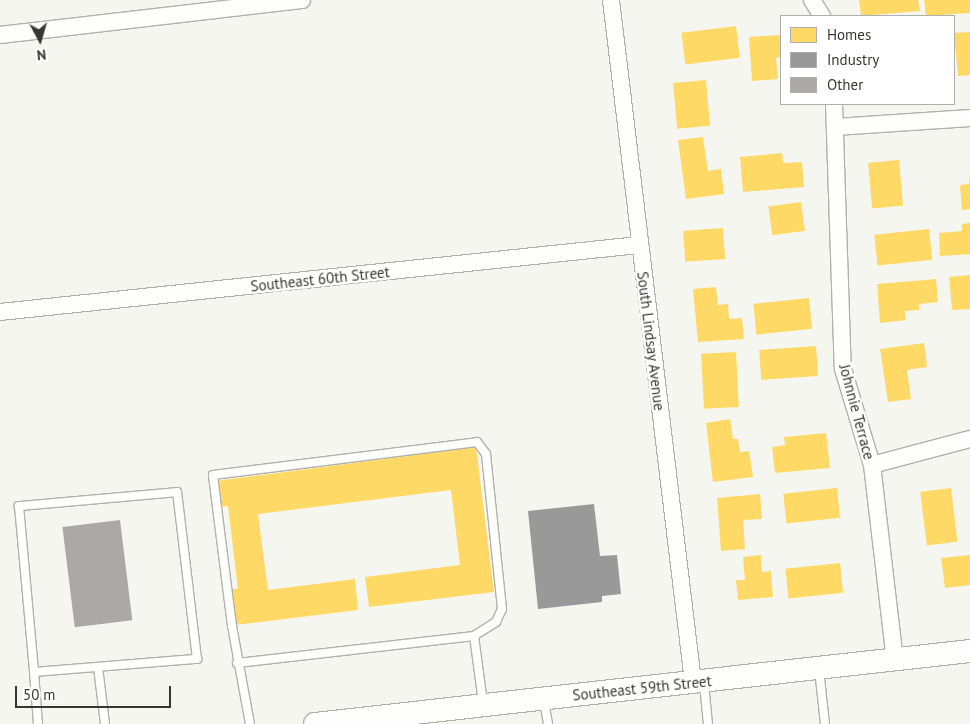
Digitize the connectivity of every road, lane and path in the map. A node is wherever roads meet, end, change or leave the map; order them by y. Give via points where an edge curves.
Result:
1 (302, 0) edge
2 (611, 0) edge
3 (812, 0) edge
4 (821, 15) edge
5 (0, 35) edge
6 (834, 105) edge
7 (970, 118) edge
8 (836, 127) junction
9 (639, 245) junction
10 (0, 312) edge
11 (970, 439) edge
12 (872, 464) junction
13 (474, 636) junction
14 (970, 651) edge
15 (895, 660) junction
16 (237, 663) junction
17 (98, 667) junction
18 (819, 668) junction
19 (34, 672) junction
20 (698, 681) junction
21 (543, 699) junction
22 (483, 705) junction
23 (400, 719) edge
24 (38, 724) edge
25 (105, 724) edge
26 (250, 724) edge
27 (315, 724) edge
28 (548, 724) edge
29 (708, 724) edge
30 (825, 724) edge

1 - 5 street
2 - 9 street, South Lindsay Avenue
3 - 4 street
6 - 8 street, Johnnie Terrace
7 - 8 street
8 - 12 street, Johnnie Terrace via 843,369
9 - 10 street, Southeast 60th Street
9 - 20 street, South Lindsay Avenue
11 - 12 street
12 - 15 street, Johnnie Terrace
13 - 16 lane
13 - 16 lane via 496,622 502,609 486,454 477,442 213,475
13 - 22 lane
14 - 15 main road, Southeast 59th Street
15 - 18 main road, Southeast 59th Street
16 - 26 lane
17 - 19 lane
17 - 19 lane via 197,659 177,492 20,506
17 - 25 lane
18 - 20 main road, Southeast 59th Street
18 - 30 lane
19 - 24 lane
20 - 21 main road, Southeast 59th Street
20 - 29 lane
21 - 22 main road, Southeast 59th Street
21 - 28 lane
22 - 23 main road, Southeast 59th Street
23 - 27 main road, Southeast 59th Street

